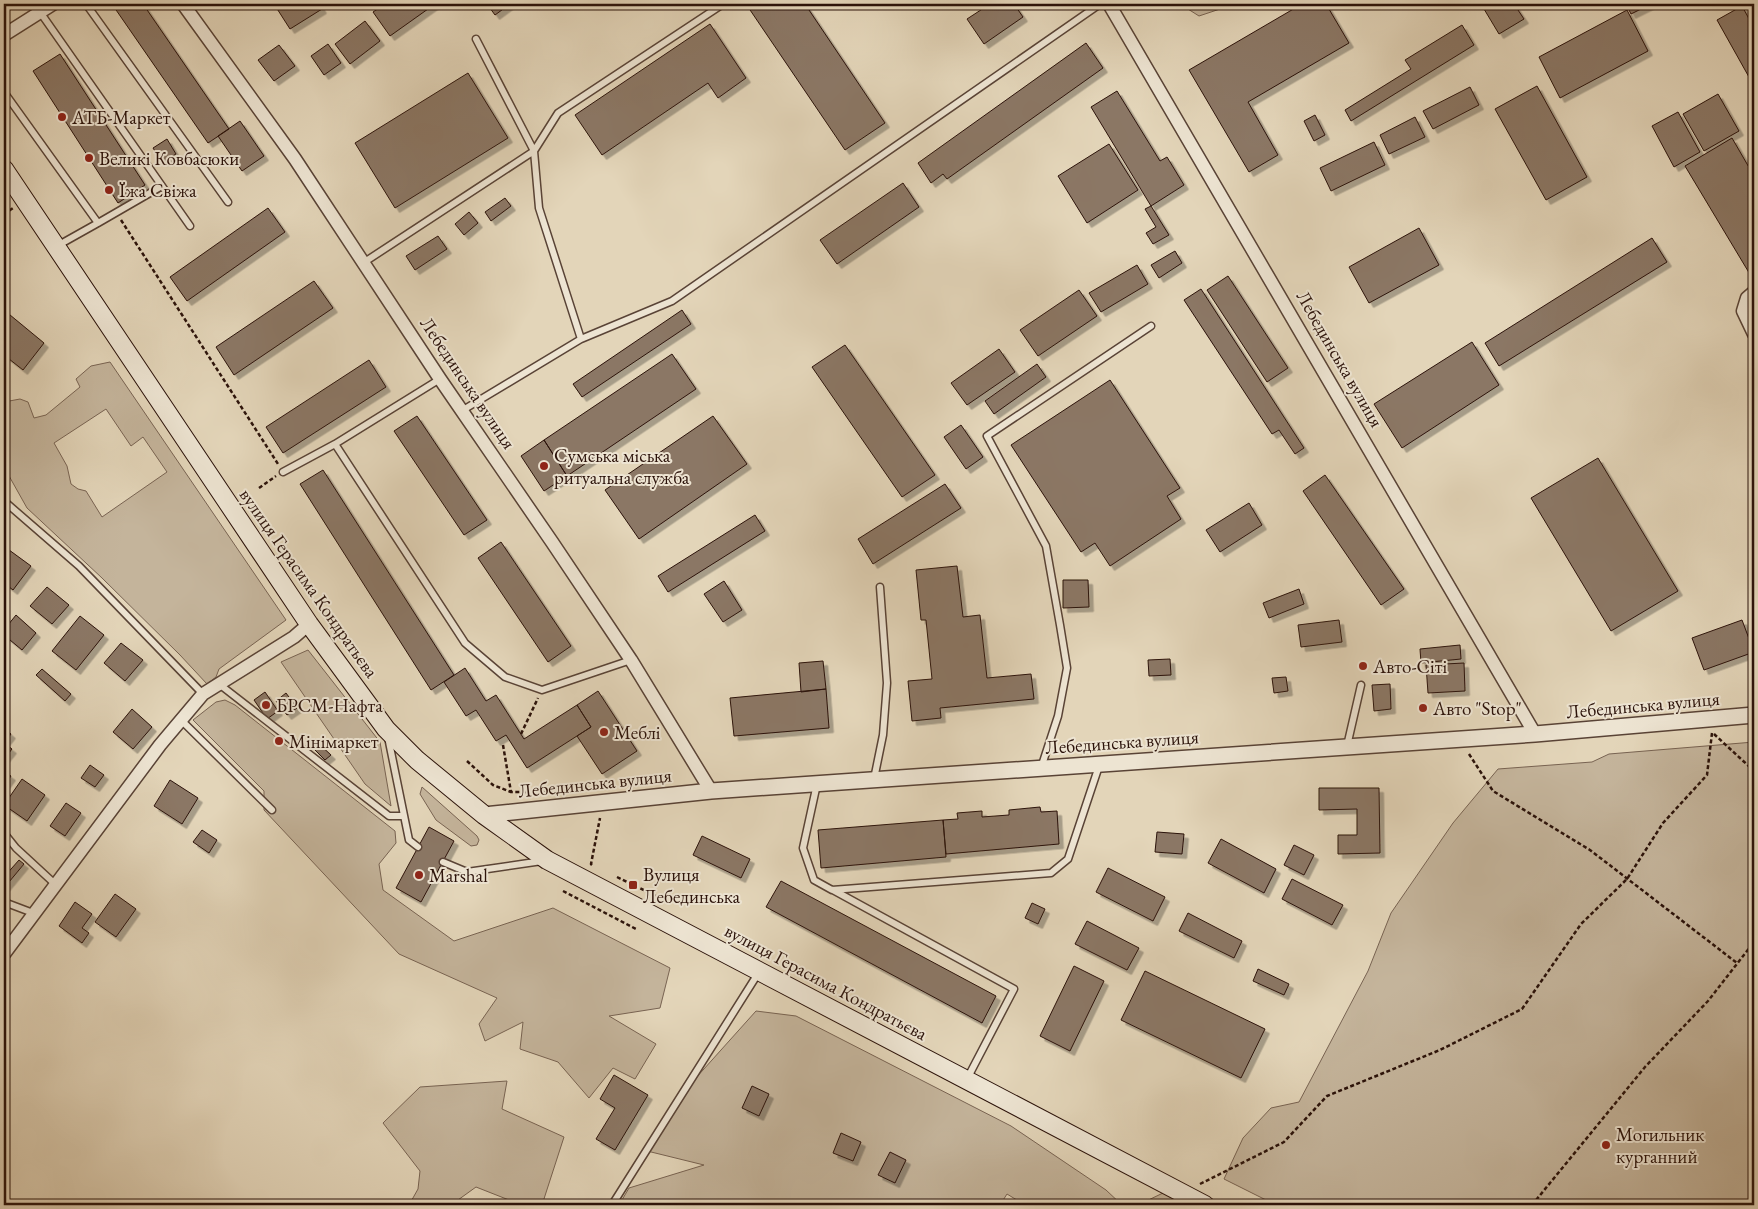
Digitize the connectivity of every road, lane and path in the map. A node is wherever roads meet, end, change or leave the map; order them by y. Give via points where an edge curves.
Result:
1 (53, 4) edge
2 (86, 4) edge
3 (183, 4) edge
4 (723, 4) edge
5 (1100, 4) edge
6 (1110, 4) edge
7 (40, 12) junction
8 (4, 35) edge
9 (476, 39) dead end
10 (4, 92) edge
11 (534, 151) junction
12 (4, 169) edge
13 (162, 186) junction
14 (228, 202) dead end
15 (116, 212) junction
16 (98, 223) junction
17 (190, 226) dead end
18 (56, 247) junction
19 (363, 264) junction
20 (1754, 292) edge
21 (1151, 326) dead end
22 (1754, 334) edge
23 (581, 339) junction
24 (440, 379) junction
25 (463, 410) junction
26 (335, 444) junction
27 (283, 472) junction
28 (259, 488) dead end
29 (4, 502) edge
30 (880, 587) dead end
31 (309, 624) junction
32 (631, 660) junction
33 (219, 684) junction
34 (1362, 685) dead end
35 (542, 690) junction
36 (203, 694) junction
37 (1754, 715) edge
38 (182, 720) junction
39 (1712, 726) junction
40 (386, 729) junction
41 (521, 734) dead end
42 (1536, 734) junction
43 (1459, 738) junction
44 (503, 745) dead end
45 (1346, 747) junction
46 (467, 761) dead end
47 (1099, 764) junction
48 (1041, 768) junction
49 (1754, 771) edge
50 (874, 779) junction
51 (817, 783) junction
52 (559, 791) dead end
53 (711, 791) junction
54 (511, 792) junction
55 (272, 810) dead end
56 (484, 815) junction
57 (403, 816) junction
58 (600, 818) dead end
59 (4, 834) edge
60 (418, 847) dead end
61 (547, 860) junction
62 (443, 862) dead end
63 (599, 868) dead end
64 (616, 876) dead end
65 (1627, 879) junction
66 (55, 884) junction
67 (832, 890) junction
68 (564, 892) dead end
69 (660, 898) dead end
70 (4, 902) edge
71 (33, 913) junction
72 (636, 929) dead end
73 (8, 938) edge
74 (1754, 942) edge
75 (4, 954) edge
76 (1737, 963) junction
77 (759, 971) junction
78 (967, 1080) junction
79 (1184, 1193) junction
80 (612, 1205) edge
81 (1205, 1205) edge
82 (1532, 1205) edge

1 - 7 street
2 - 14 lane
3 - 19 street, Лебединська вулиця via 295,159
4 - 11 lane via 558,113
5 - 23 lane via 672,301
6 - 42 street, Лебединська вулиця
7 - 8 street
7 - 13 lane
9 - 11 lane
10 - 16 lane
11 - 19 lane
11 - 23 lane via 539,208
12 - 18 main road, вулиця Герасима Кондратьєва
13 - 15 lane
13 - 17 lane
15 - 16 lane
15 - 27 path
16 - 18 lane
18 - 31 main road, вулиця Герасима Кондратьєва
19 - 24 street, Лебединська вулиця
20 - 22 street via 1746,298 1743,311
21 - 48 lane via 987,436 1046,546 1067,668 1058,716
23 - 25 lane
24 - 25 street, Лебединська вулиця
24 - 26 lane
25 - 32 street, Лебединська вулиця
26 - 27 lane
26 - 35 lane via 465,644 505,677
27 - 28 path
29 - 36 lane via 79,566
30 - 50 lane via 888,683 883,735
31 - 33 street
31 - 40 main road, вулиця Герасима Кондратьєва
32 - 35 lane
32 - 53 street, Лебединська вулиця
33 - 36 street
33 - 57 lane via 389,816
34 - 45 lane
35 - 41 path
36 - 38 street
37 - 39 street, Лебединська вулиця
38 - 55 lane
38 - 66 street
39 - 42 street, Лебединська вулиця
39 - 49 path
39 - 65 path via 1707,775 1663,823
40 - 56 main road, вулиця Герасима Кондратьєва via 417,760
40 - 57 lane
42 - 43 street, Лебединська вулиця
43 - 45 street, Лебединська вулиця
43 - 65 path via 1493,791 1590,850
44 - 54 path
45 - 47 street, Лебединська вулиця
46 - 54 path via 493,785
47 - 48 street, Лебединська вулиця
47 - 67 lane via 1068,859 1051,873
48 - 50 street, Лебединська вулиця
50 - 51 street, Лебединська вулиця
51 - 53 street, Лебединська вулиця
51 - 67 lane via 802,848 814,880
52 - 54 path
53 - 56 street, Лебединська вулиця
56 - 61 main road, вулиця Герасима Кондратьєва
57 - 60 lane via 409,840
58 - 63 path via 591,864
59 - 66 lane
61 - 62 lane via 467,872
61 - 77 main road, вулиця Герасима Кондратьєва
64 - 69 path
65 - 76 path
65 - 79 path via 1581,924 1522,1009 1440,1050 1327,1096 1284,1142
66 - 71 street
67 - 78 lane via 1014,989
68 - 72 path
70 - 71 lane
71 - 73 street
73 - 75 street
74 - 76 path
76 - 82 path
77 - 78 main road, вулиця Герасима Кондратьєва
77 - 80 lane
78 - 79 main road, вулиця Герасима Кондратьєва
79 - 81 main road, вулиця Герасима Кондратьєва

